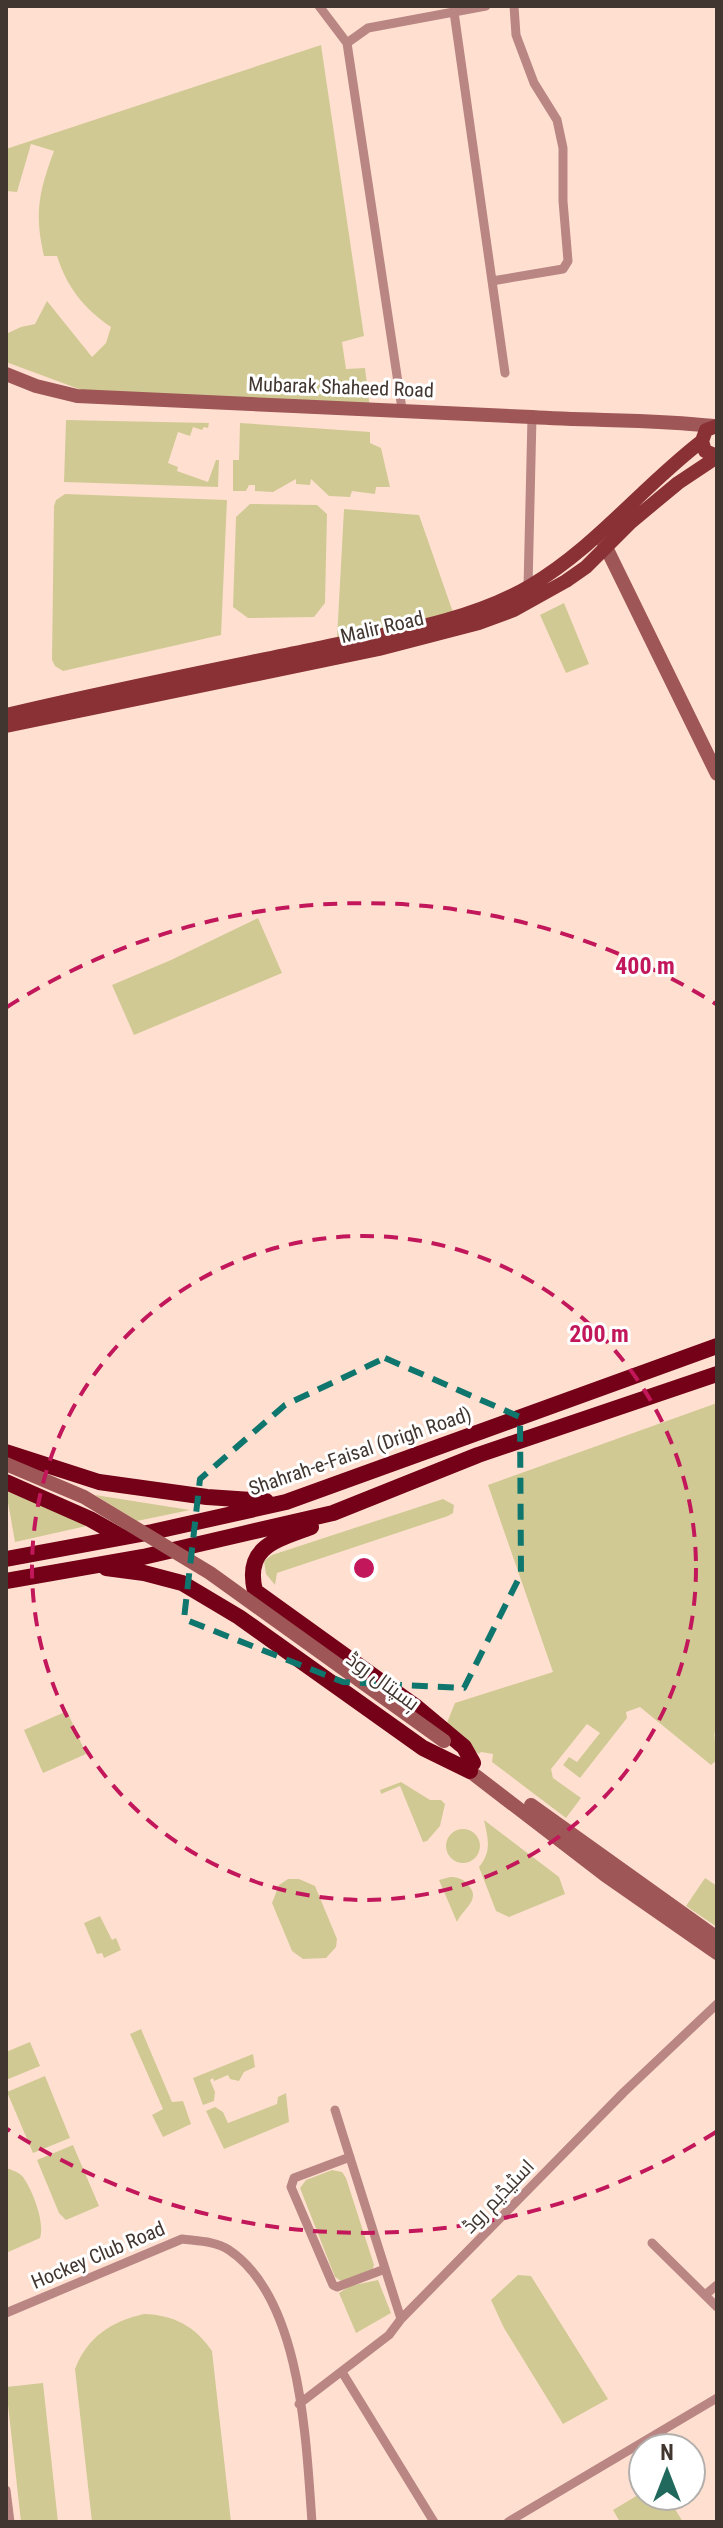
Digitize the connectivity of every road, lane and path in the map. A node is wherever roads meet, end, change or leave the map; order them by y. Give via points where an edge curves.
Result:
1 (319, 6) edge
2 (486, 6) edge
3 (514, 6) edge
4 (454, 12) junction
5 (347, 43) junction
6 (492, 281) junction
7 (505, 373) dead end
8 (6, 374) edge
9 (402, 409) junction
10 (532, 417) junction
11 (678, 422) junction
12 (715, 426) edge
13 (702, 440) junction
14 (717, 457) edge
15 (603, 542) junction
16 (528, 587) junction
17 (6, 715) edge
18 (6, 726) edge
19 (715, 763) edge
20 (717, 1346) edge
21 (717, 1374) edge
22 (6, 1452) edge
23 (6, 1464) edge
24 (6, 1471) edge
25 (89, 1479) junction
26 (6, 1482) edge
27 (286, 1502) junction
28 (333, 1513) junction
29 (90, 1519) junction
30 (122, 1537) junction
31 (6, 1558) edge
32 (88, 1566) junction
33 (6, 1581) edge
34 (442, 1745) junction
35 (472, 1767) junction
36 (717, 1938) edge
37 (717, 1953) edge
38 (717, 2004) edge
39 (335, 2110) dead end
40 (350, 2157) junction
41 (652, 2243) dead end
42 (385, 2269) junction
43 (717, 2285) edge
44 (705, 2295) junction
45 (717, 2307) edge
46 (6, 2313) edge
47 (401, 2319) junction
48 (342, 2372) junction
49 (717, 2398) edge
50 (299, 2404) junction
51 (6, 2490) edge
52 (10, 2522) edge
53 (312, 2522) edge
54 (434, 2522) edge
55 (508, 2522) edge

1 - 5 street
2 - 4 street
3 - 6 street via 516,35 560,134 568,261 563,269
4 - 5 street via 368,28
4 - 6 street
5 - 9 street
6 - 7 street
8 - 9 main road, Mubarak Shaheed Road via 77,396
9 - 10 main road, Mubarak Shaheed Road
10 - 11 main road, Mubarak Shaheed Road
10 - 16 street
11 - 12 main road, Mubarak Shaheed Road
11 - 13 main road
12 - 13 main road, Malir Road
13 - 14 main road via 705,451
13 - 15 main road, Malir Road via 665,470
14 - 15 main road, Malir Road
15 - 16 main road, Malir Road
15 - 18 main road, Malir Road via 566,581 479,623 379,649
15 - 19 main road
16 - 17 main road, Malir Road via 428,623
20 - 27 highway, Shahrah-e-Faisal (Drigh Road)
21 - 28 highway via 478,1455
22 - 25 highway
23 - 34 main road, ہسپتال روڈ, bridge via 84,1497 210,1573
24 - 34 main road, ہسپتال روڈ via 73,1500 176,1560
25 - 27 highway via 207,1497
25 - 29 highway
26 - 29 highway
27 - 30 highway, Shahrah-e-Faisal (Drigh Road)
28 - 32 highway
28 - 35 highway via 261,1550 253,1562 255,1591 415,1706 464,1747
29 - 30 highway
30 - 31 highway, Shahrah-e-Faisal (Drigh Road)
32 - 33 highway
32 - 35 highway via 182,1583 239,1617 423,1748
34 - 35 main road, ہسپتال روڈ
35 - 36 main road, ہسپتال روڈ
35 - 37 main road, ہسپتال روڈ via 605,1875
38 - 47 street, اسٹیڈیم روڈ
39 - 40 street
40 - 42 street
40 - 42 street via 294,2178 291,2187 333,2285
41 - 44 street
42 - 47 street
43 - 44 street
44 - 45 street
46 - 50 street, Hockey Club Road via 182,2239 207,2242 227,2249 263,2283 279,2312
47 - 48 street, اسٹیڈیم روڈ
48 - 50 street, اسٹیڈیم روڈ
48 - 54 street
49 - 55 street
50 - 53 street
51 - 52 street

